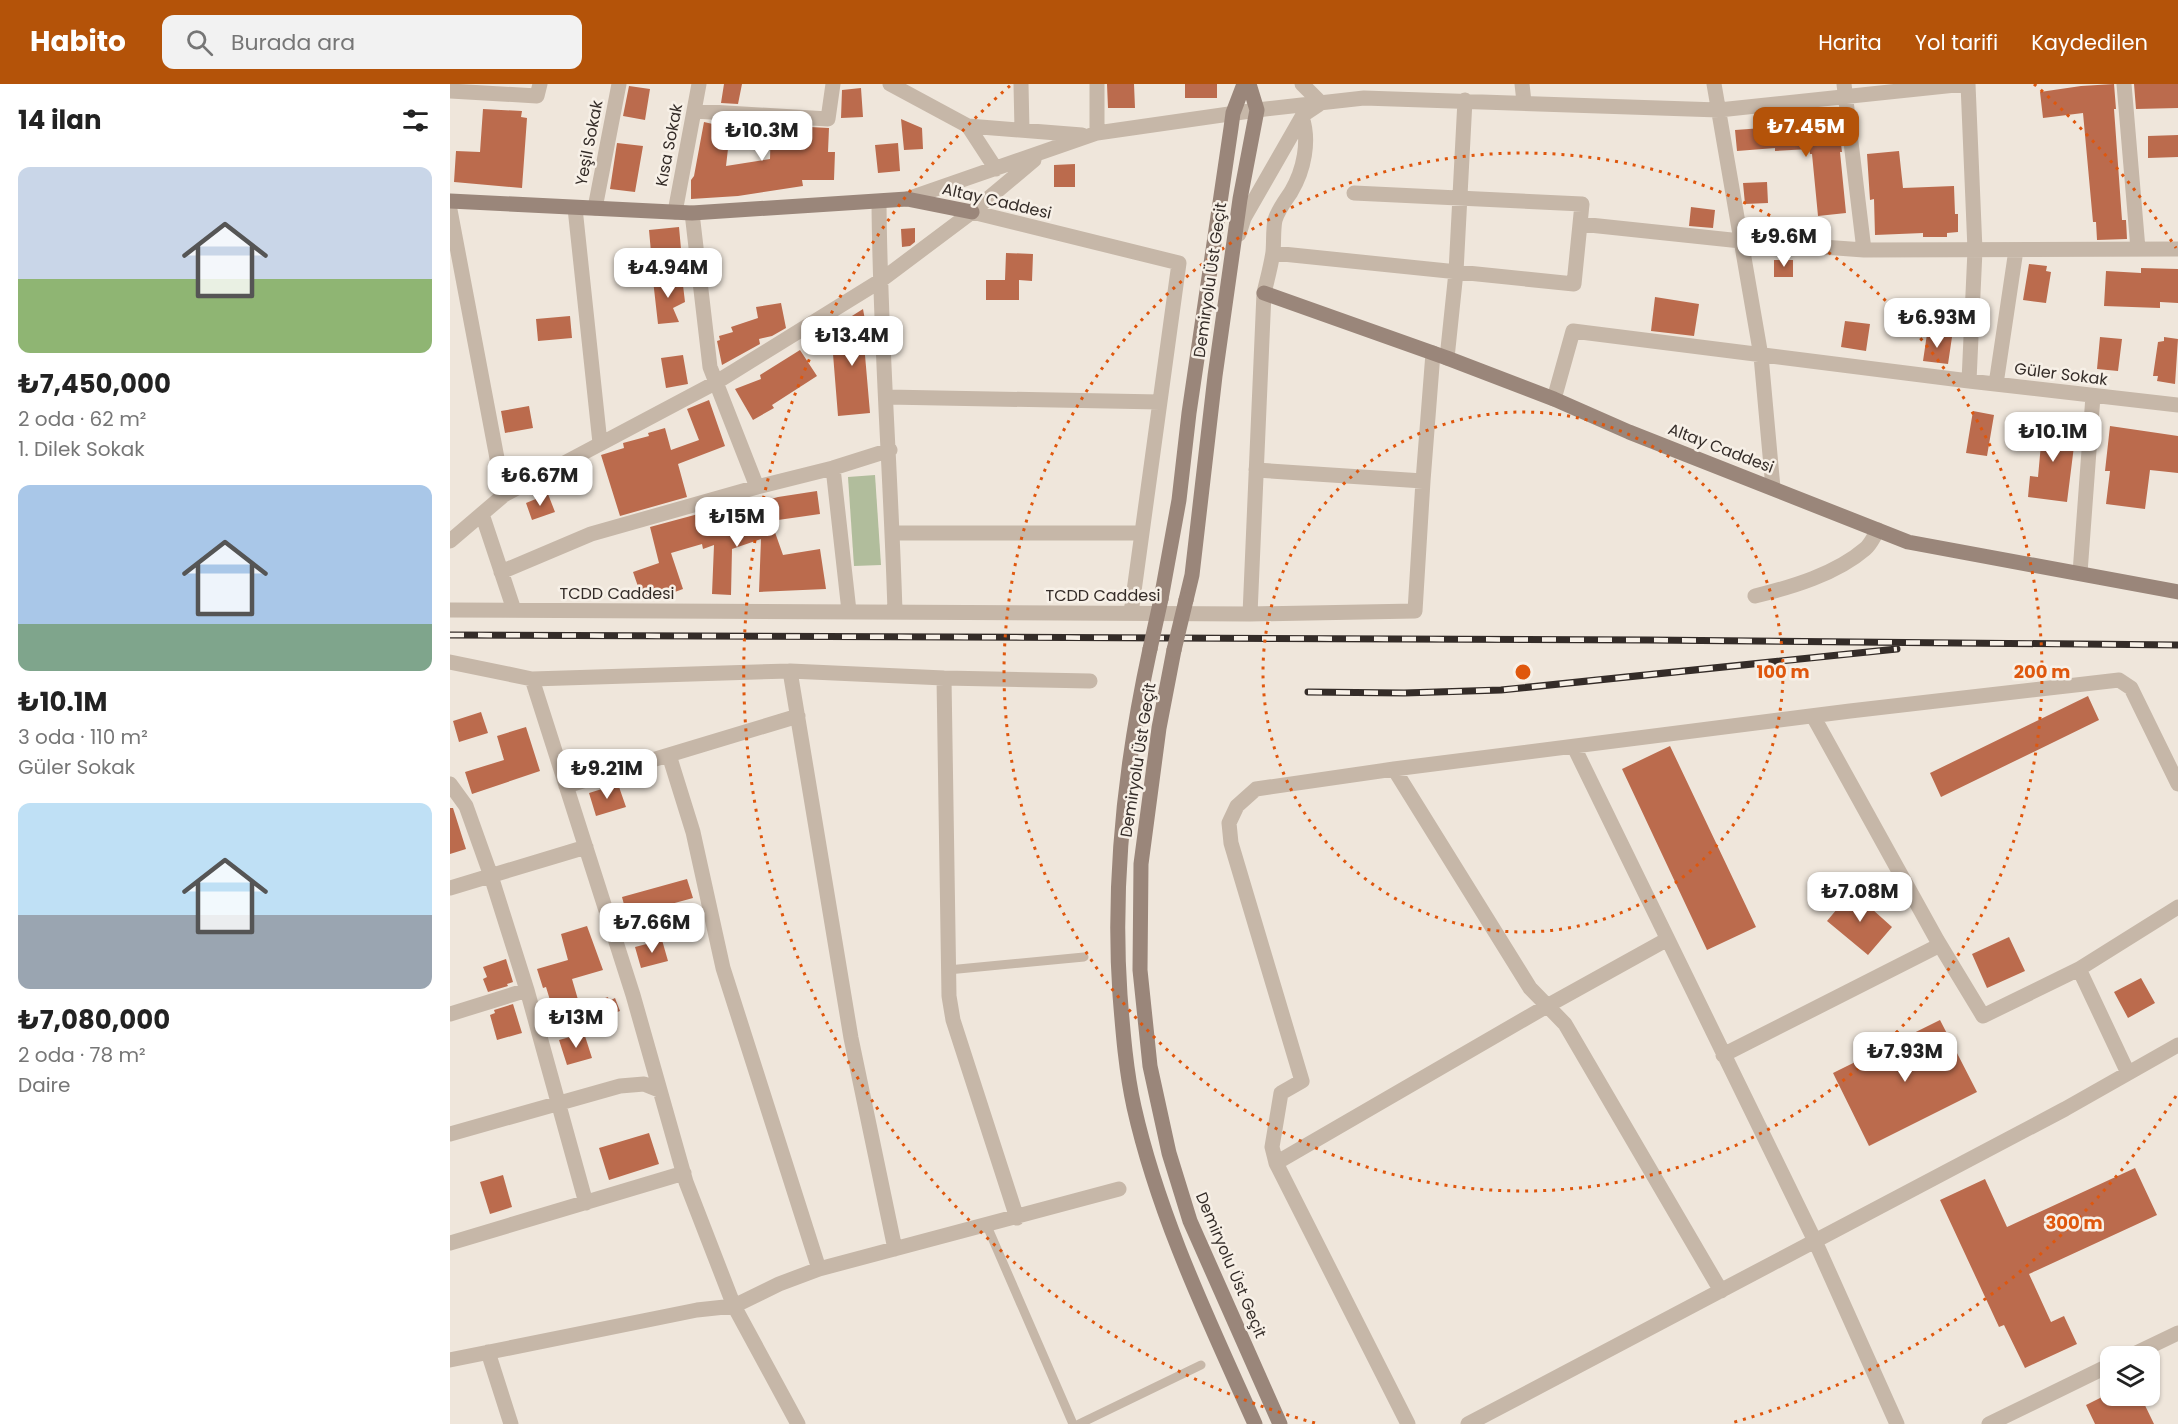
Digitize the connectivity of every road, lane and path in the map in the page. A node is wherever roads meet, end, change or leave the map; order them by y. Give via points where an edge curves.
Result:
1 (540, 84) edge
2 (619, 84) edge
3 (699, 84) edge
4 (833, 84) edge
5 (890, 84) edge
6 (1021, 84) edge
7 (1097, 84) edge
8 (1244, 84) edge
9 (1249, 84) edge
10 (1302, 84) edge
11 (1522, 84) edge
12 (1714, 84) edge
13 (1966, 84) edge
14 (2124, 84) edge
15 (1944, 85) edge
16 (450, 91) edge
17 (1363, 91) edge
18 (1845, 91) edge
19 (1465, 100) junction
20 (1524, 102) junction
21 (1321, 103) junction
22 (1257, 110) junction
23 (1719, 110) junction
24 (694, 111) junction
25 (1233, 113) junction
26 (1302, 117) junction
27 (968, 126) junction
28 (1022, 130) junction
29 (1093, 134) junction
30 (1042, 152) junction
31 (996, 169) junction
32 (1354, 193) dead end
33 (1460, 198) junction
34 (907, 199) junction
35 (450, 201) edge
36 (879, 203) junction
37 (575, 208) junction
38 (595, 208) junction
39 (450, 210) edge
40 (675, 212) junction
41 (972, 212) junction
42 (692, 213) junction
43 (1580, 224) junction
44 (1741, 241) junction
45 (2138, 249) junction
46 (2178, 249) edge
47 (1864, 250) junction
48 (1975, 250) junction
49 (2016, 250) junction
50 (1232, 251) junction
51 (1273, 253) junction
52 (1456, 272) junction
53 (880, 281) junction
54 (1264, 293) junction
55 (1440, 355) junction
56 (1761, 356) junction
57 (1969, 381) junction
58 (715, 383) junction
59 (1996, 384) junction
60 (2093, 396) junction
61 (886, 397) junction
62 (1554, 399) junction
63 (1160, 402) junction
64 (2178, 405) edge
65 (600, 443) junction
66 (890, 450) junction
67 (833, 468) junction
68 (1256, 470) junction
69 (1423, 481) junction
70 (757, 487) junction
71 (1773, 488) junction
72 (504, 495) junction
73 (482, 514) junction
74 (1878, 530) junction
75 (1142, 532) junction
76 (893, 533) junction
77 (450, 540) edge
78 (501, 572) junction
79 (2080, 573) junction
80 (2178, 592) edge
81 (1755, 596) dead end
82 (450, 610) edge
83 (514, 610) junction
84 (849, 611) junction
85 (896, 612) junction
86 (1131, 613) junction
87 (1250, 614) junction
88 (450, 662) edge
89 (790, 671) junction
90 (944, 678) junction
91 (532, 679) junction
92 (1090, 681) dead end
93 (798, 716) junction
94 (1813, 716) junction
95 (1574, 747) junction
96 (669, 755) junction
97 (1394, 770) junction
98 (450, 784) edge
99 (2178, 784) edge
100 (566, 786) junction
101 (586, 847) junction
102 (491, 876) junction
103 (450, 888) edge
104 (2178, 907) edge
105 (1666, 939) junction
106 (1940, 945) junction
107 (1084, 957) dead end
108 (2079, 969) junction
109 (948, 970) junction
110 (527, 990) junction
111 (1547, 1006) junction
112 (450, 1014) edge
113 (2178, 1045) edge
114 (1723, 1055) junction
115 (2128, 1073) junction
116 (658, 1090) junction
117 (559, 1103) junction
118 (450, 1134) edge
119 (1276, 1163) junction
120 (684, 1173) junction
121 (1119, 1189) dead end
122 (586, 1203) junction
123 (1017, 1218) junction
124 (987, 1226) junction
125 (1815, 1241) junction
126 (450, 1243) edge
127 (895, 1249) junction
128 (819, 1269) junction
129 (1722, 1291) junction
130 (734, 1306) junction
131 (2178, 1333) edge
132 (2151, 1346) edge
133 (488, 1352) junction
134 (450, 1360) edge
135 (1201, 1365) dead end
136 (2100, 1370) edge
137 (511, 1424) edge
138 (798, 1424) edge
139 (1074, 1424) edge
140 (1079, 1424) edge
141 (1255, 1424) edge
142 (1280, 1424) edge
143 (1408, 1424) edge
144 (1468, 1424) edge
145 (1897, 1424) edge
146 (1989, 1424) edge

1 - 16 street via 537,96
2 - 38 street, Yeşil Sokak
3 - 24 street, Kısa Sokak
4 - 24 street via 828,119
5 - 27 street
6 - 28 street
7 - 29 street
8 - 25 main road, Demiryolu Üst Geçit
9 - 22 main road, Demiryolu Üst Geçit
10 - 21 street
11 - 20 street
12 - 23 street
13 - 15 street
13 - 48 street
14 - 45 street
15 - 18 street
17 - 19 street
17 - 21 street
18 - 23 street
18 - 47 street
19 - 20 street
19 - 33 street
20 - 23 street
21 - 22 street
21 - 26 street
22 - 25 street
22 - 50 main road, Demiryolu Üst Geçit
23 - 44 street
24 - 40 street, Kısa Sokak
25 - 29 street
25 - 141 main road, Demiryolu Üst Geçit, bridge via 1179,500 1126,786 1118,864 1118,955 1123,1036 1134,1107 1165,1215
26 - 50 street via 1244,218
26 - 51 street via 1306,145 1292,190 1275,221
27 - 28 street
27 - 31 street
28 - 29 street
29 - 30 street
30 - 31 street
30 - 41 street
31 - 34 street
32 - 33 street
33 - 43 street via 1582,204
33 - 52 street
34 - 36 main road, Altay Caddesi
34 - 41 main road, Altay Caddesi
35 - 37 main road, Altay Caddesi
36 - 42 main road, Altay Caddesi
36 - 53 street
37 - 38 main road, Altay Caddesi
37 - 65 street
38 - 40 main road, Altay Caddesi
39 - 72 street
40 - 42 main road, Altay Caddesi
41 - 53 street
41 - 63 street, Altay Caddesi via 1179,263
42 - 58 street
43 - 44 street
43 - 52 street via 1574,284
44 - 47 street
44 - 56 street
45 - 46 street
45 - 49 street
47 - 48 street
48 - 49 street
48 - 57 street
49 - 59 street
50 - 142 main road, Demiryolu Üst Geçit, bridge via 1192,575 1159,728 1141,864 1140,970 1150,1066 1169,1153 1190,1221
51 - 52 street
51 - 54 street
52 - 55 street
53 - 58 street
53 - 61 street
54 - 55 main road, Altay Caddesi
54 - 68 street
55 - 62 main road, Altay Caddesi
55 - 69 street
56 - 57 street, Güler Sokak
56 - 62 street, Güler Sokak via 1573,331
56 - 71 street
57 - 59 street, Güler Sokak
58 - 65 street
58 - 70 street
59 - 60 street, Güler Sokak
60 - 64 street, Güler Sokak
60 - 79 street
61 - 63 street
61 - 66 street
62 - 71 main road, Altay Caddesi
63 - 75 street, Altay Caddesi
65 - 72 street
66 - 67 street
66 - 76 street
67 - 70 street
67 - 84 street
68 - 69 street
68 - 87 street
69 - 87 street, TCDD Caddesi via 1415,611
70 - 78 street via 591,534
71 - 74 main road, Altay Caddesi
72 - 73 street
73 - 77 street
73 - 78 street
74 - 79 main road, Altay Caddesi via 1908,542
74 - 81 street via 1868,547 1852,558 1821,574
75 - 76 street
75 - 86 street, Altay Caddesi
76 - 85 street
78 - 83 street
79 - 80 main road, Altay Caddesi
82 - 83 street, TCDD Caddesi
83 - 84 street, TCDD Caddesi
84 - 85 street, TCDD Caddesi
85 - 86 street, TCDD Caddesi
86 - 87 street, TCDD Caddesi
88 - 91 street
89 - 90 street
89 - 91 street
89 - 93 street
90 - 92 street
90 - 109 street
91 - 100 street
93 - 96 street
93 - 127 street via 851,1038
94 - 95 street
94 - 99 street via 2119,680 2131,688
94 - 106 street
95 - 97 street
95 - 105 street
96 - 100 street
96 - 128 street via 693,832 723,968
97 - 111 street via 1530,988
97 - 119 street via 1256,789 1237,806 1229,823 1231,843 1302,1081 1281,1093 1272,1147
98 - 102 street via 466,806
100 - 101 street
101 - 102 street
101 - 116 street via 633,995
102 - 103 street
102 - 110 street
104 - 108 street
105 - 111 street
105 - 114 street
106 - 108 street via 1983,1016
106 - 114 street
107 - 109 lane
108 - 115 street
109 - 123 street via 953,1020
110 - 112 street
110 - 117 street
111 - 119 street
111 - 129 street via 1565,1024
113 - 115 street
114 - 125 street
115 - 125 street
116 - 117 street via 644,1084 620,1086
116 - 120 street
117 - 118 street
117 - 122 street
119 - 143 street
120 - 122 street
120 - 130 street
121 - 123 street
122 - 126 street
123 - 124 street
124 - 127 street
124 - 139 lane
125 - 129 street
125 - 145 street
127 - 128 street
128 - 130 street
129 - 144 street
130 - 133 street
130 - 138 street
131 - 132 street
133 - 134 street
133 - 137 street
135 - 140 lane
136 - 146 street

